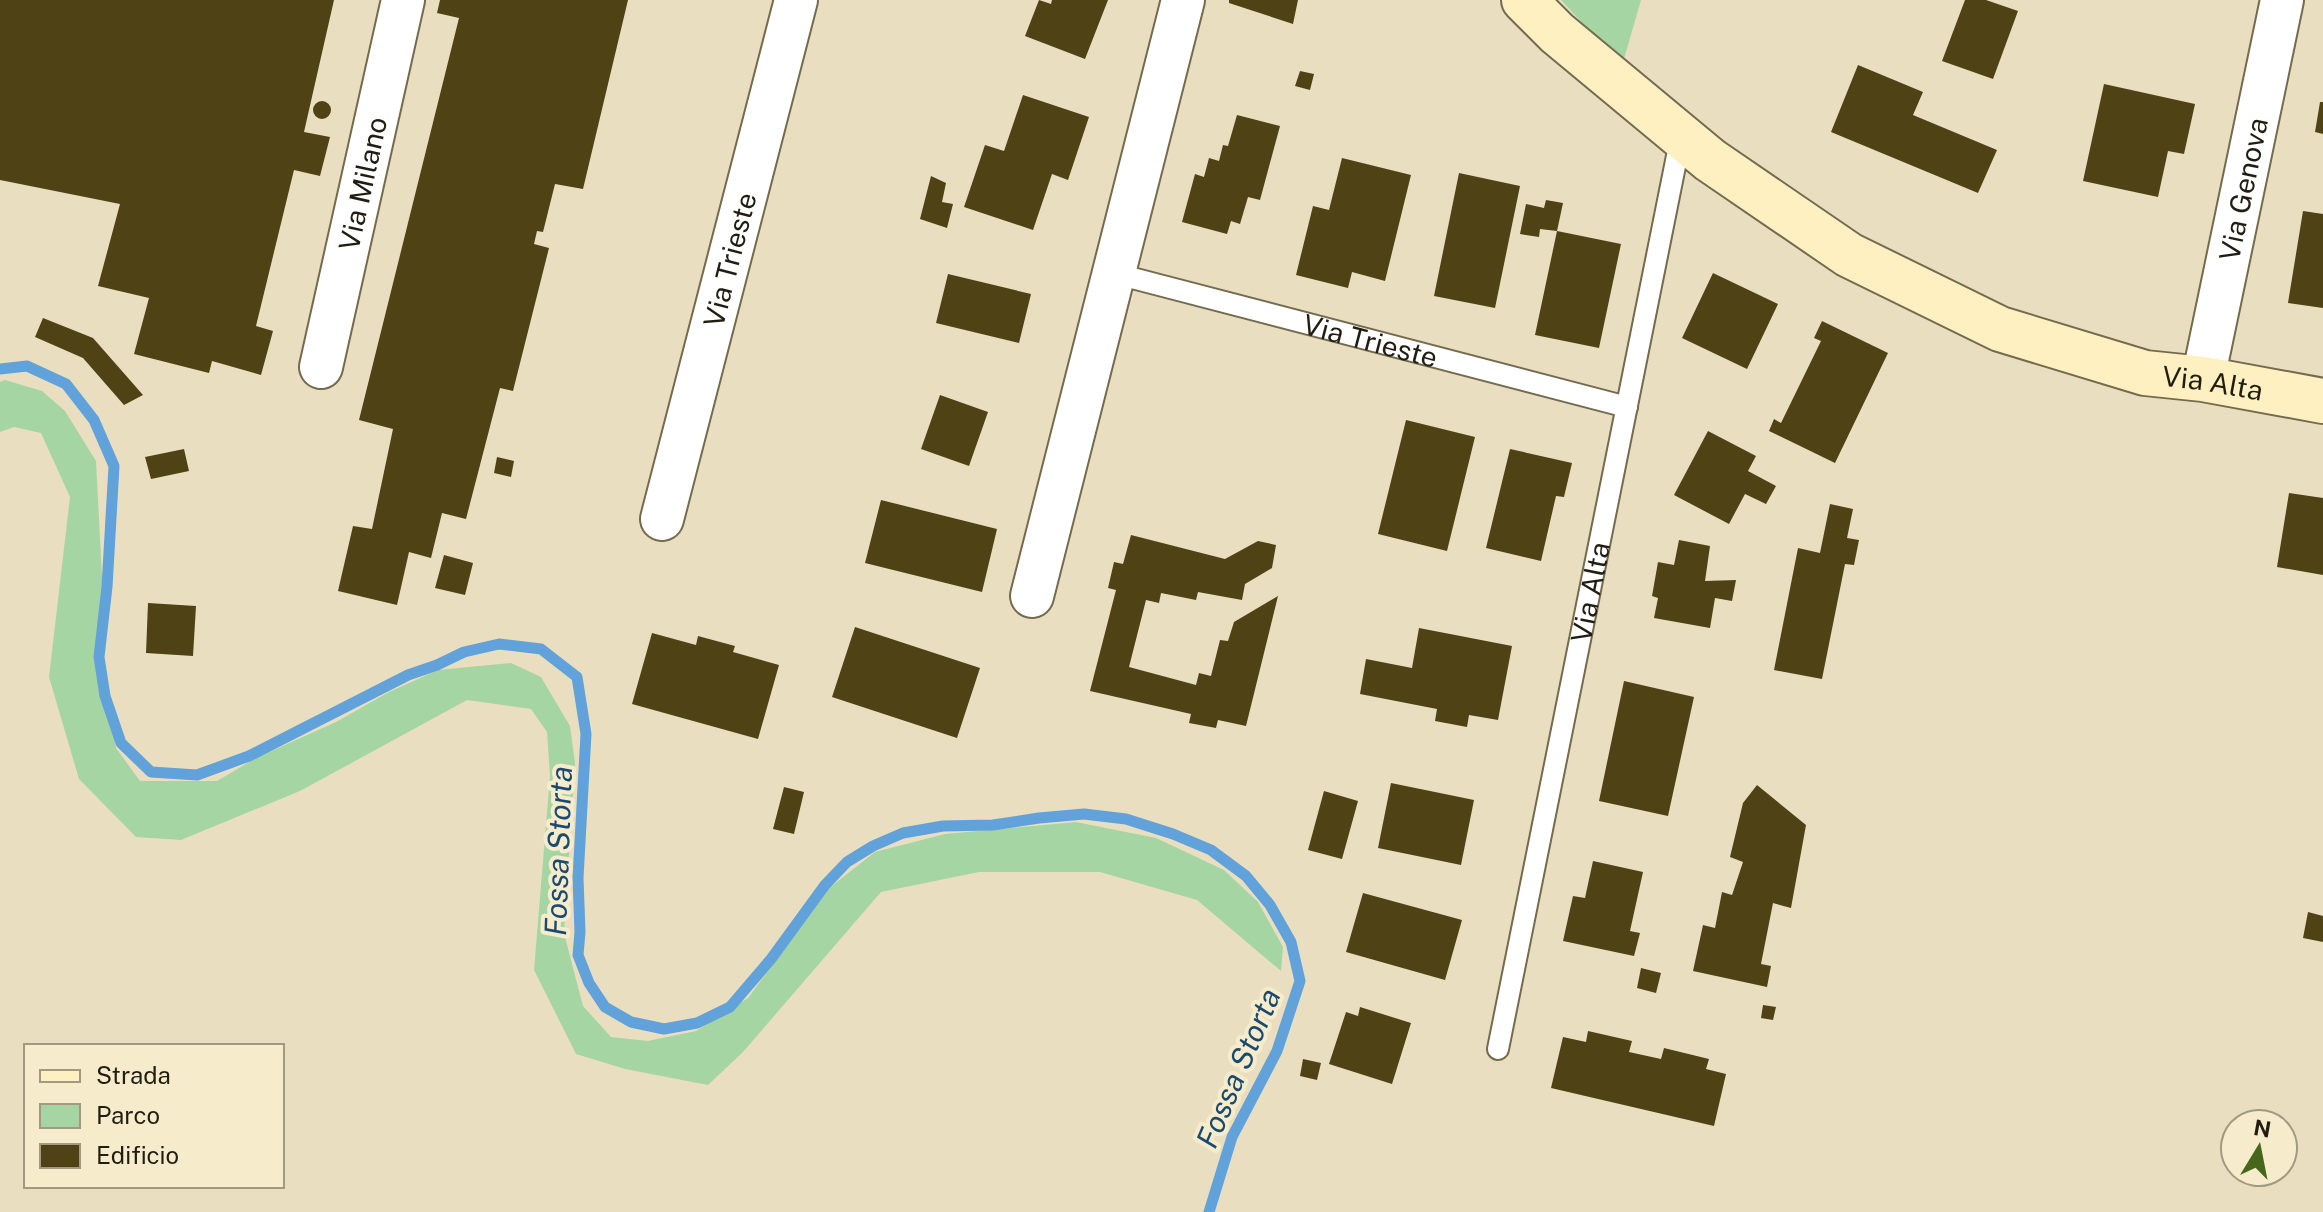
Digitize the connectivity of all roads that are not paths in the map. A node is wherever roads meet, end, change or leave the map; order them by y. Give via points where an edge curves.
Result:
1 (403, 0) edge
2 (796, 0) edge
3 (1183, 0) edge
4 (1524, 0) edge
5 (2282, 0) edge
6 (1681, 136) junction
7 (1113, 273) junction
8 (321, 367) dead end
9 (2203, 379) junction
10 (2323, 401) edge
11 (1627, 407) junction
12 (662, 519) dead end
13 (1032, 596) dead end
14 (1498, 1049) dead end

1 - 8 street, Via Milano
2 - 12 street, Via Trieste
3 - 7 street
4 - 6 main road, Via Alta
5 - 9 street, Via Genova
6 - 9 main road, Via Alta via 1849,255 2000,329 2145,373
6 - 11 lane, Via Alta
7 - 11 lane, Via Trieste
7 - 13 street
9 - 10 main road, Via Alta
11 - 14 lane, Via Alta

